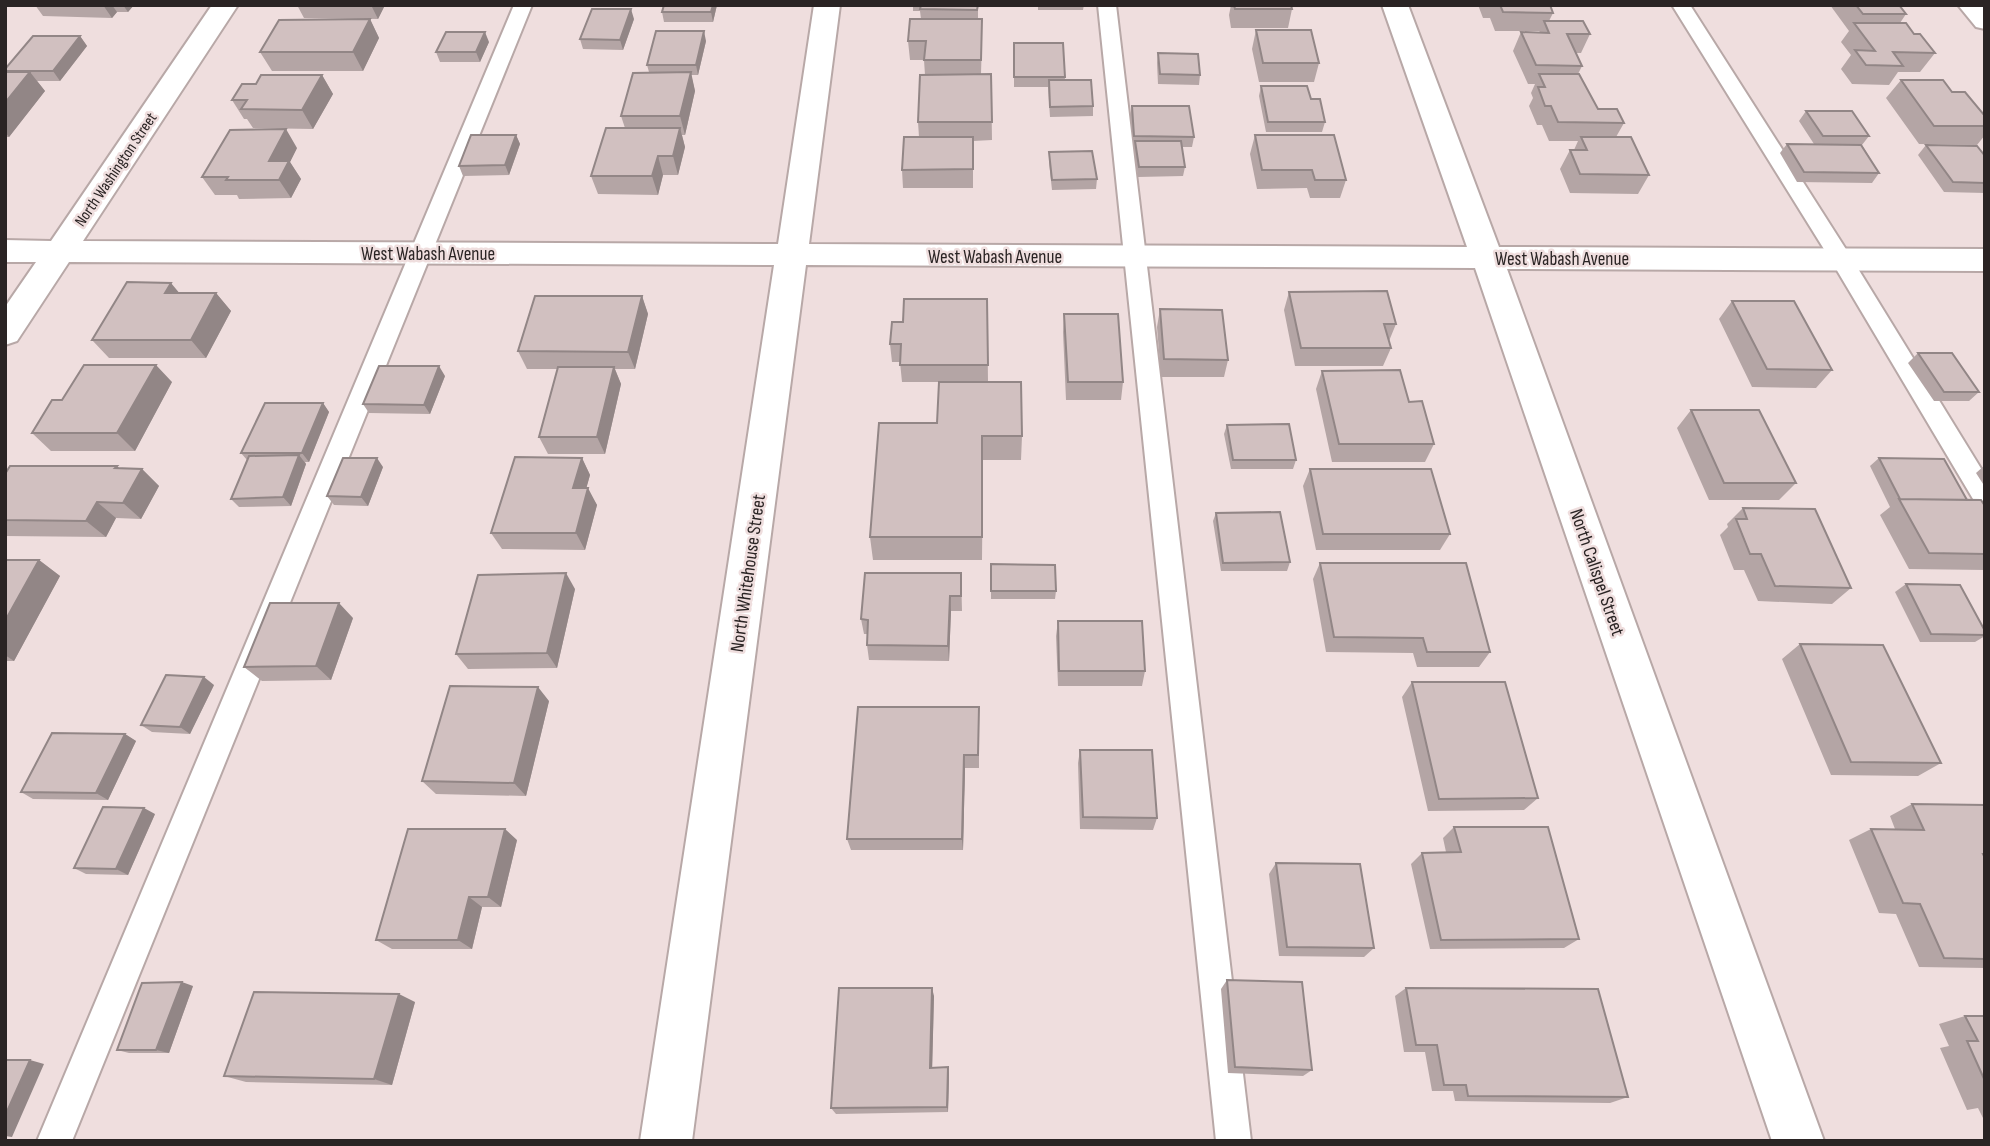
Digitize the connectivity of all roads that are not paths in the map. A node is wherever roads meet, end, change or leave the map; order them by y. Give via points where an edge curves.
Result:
1 (225, 5) edge
2 (523, 5) edge
3 (827, 5) edge
4 (1107, 5) edge
5 (1395, 5) edge
6 (1681, 5) edge
7 (1971, 5) edge
8 (1985, 21) edge
9 (5, 251) edge
10 (60, 251) junction
11 (421, 253) junction
12 (793, 255) junction
13 (1135, 256) junction
14 (1487, 258) junction
15 (1841, 259) junction
16 (1985, 260) edge
17 (5, 333) edge
18 (1985, 497) edge
19 (54, 1141) edge
20 (666, 1141) edge
21 (1234, 1141) edge
22 (1798, 1141) edge

1 - 10 street, North Washington Street
2 - 11 lane
3 - 12 street, North Whitehouse Street
4 - 13 lane
5 - 14 street, North Calispel Street
6 - 15 lane
7 - 8 street
9 - 10 street, West Wabash Avenue
10 - 11 street, West Wabash Avenue
10 - 17 street, North Washington Street
11 - 12 street, West Wabash Avenue
11 - 19 lane
12 - 13 street, West Wabash Avenue
12 - 20 street, North Whitehouse Street
13 - 14 street, West Wabash Avenue
13 - 21 lane
14 - 15 street, West Wabash Avenue
14 - 22 street, North Calispel Street
15 - 16 street, West Wabash Avenue
15 - 18 lane

